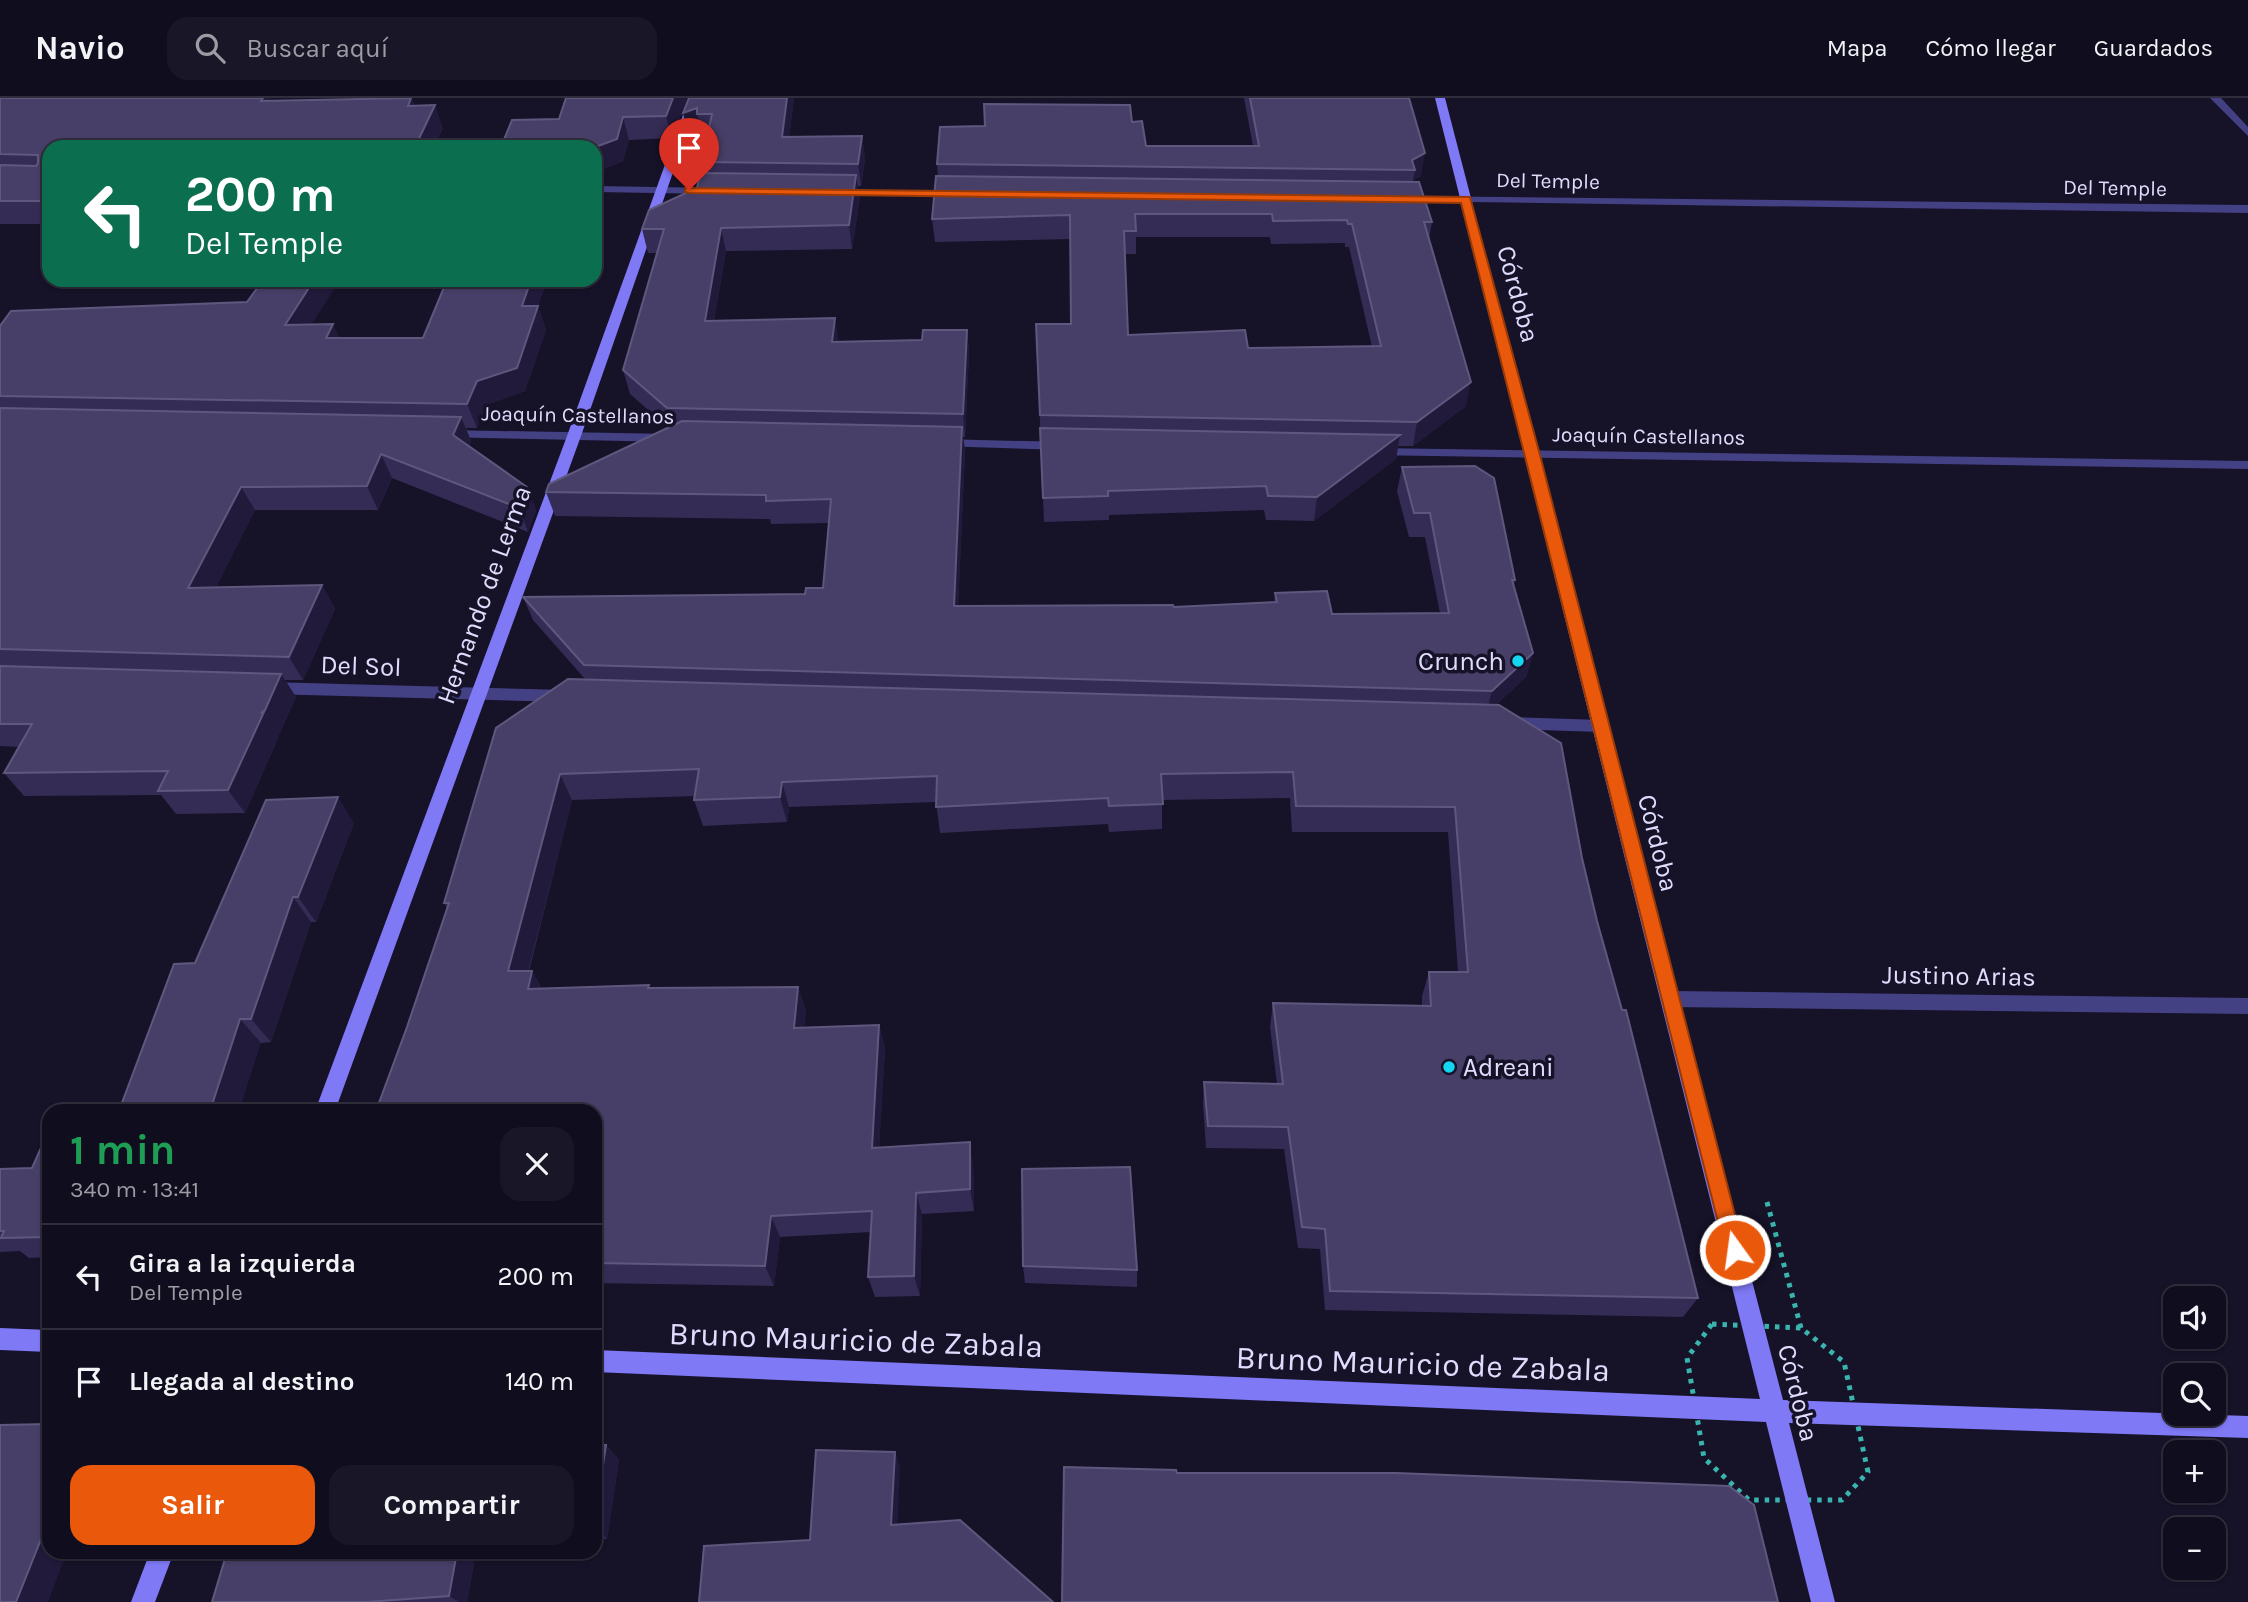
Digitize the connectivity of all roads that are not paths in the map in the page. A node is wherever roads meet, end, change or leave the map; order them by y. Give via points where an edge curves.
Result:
1 (694, 98) edge
2 (1440, 98) edge
3 (2215, 98) edge
4 (2248, 133) edge
5 (602, 189) edge
6 (661, 190) junction
7 (730, 191) edge
8 (828, 192) edge
9 (966, 194) edge
10 (1383, 199) edge
11 (1466, 200) junction
12 (2248, 209) edge
13 (434, 433) edge
14 (574, 436) junction
15 (684, 438) edge
16 (919, 443) edge
17 (1085, 446) edge
18 (1362, 452) edge
19 (1533, 455) junction
20 (2248, 466) edge
21 (247, 687) edge
22 (480, 694) junction
23 (577, 697) edge
24 (1497, 723) edge
25 (1601, 726) junction
26 (1670, 999) junction
27 (2248, 1006) edge
28 (328, 1104) edge
29 (0, 1339) edge
30 (42, 1341) edge
31 (602, 1361) edge
32 (1774, 1409) junction
33 (2248, 1427) edge
34 (159, 1559) edge
35 (143, 1602) edge
36 (1823, 1602) edge

1 - 6 main road, Hernando de Lerma
2 - 11 main road, Córdoba
3 - 4 street
5 - 6 street
6 - 7 street
6 - 14 main road, Hernando de Lerma
8 - 9 street
10 - 11 street, Del Temple
11 - 12 street, Del Temple
11 - 19 main road, Córdoba
13 - 14 street, Joaquín Castellanos
14 - 15 street, Joaquín Castellanos
14 - 22 main road, Hernando de Lerma
16 - 17 street
18 - 19 street, Joaquín Castellanos
19 - 20 street, Joaquín Castellanos
19 - 25 main road, Córdoba
21 - 22 street, Del Sol
22 - 23 street, Del Sol
22 - 28 main road, Hernando de Lerma
24 - 25 street
25 - 26 main road, Córdoba
26 - 27 street, Justino Arias
26 - 32 main road, Córdoba
29 - 30 main road
31 - 32 main road, Bruno Mauricio de Zabala
32 - 33 main road, Bruno Mauricio de Zabala
32 - 36 main road, Córdoba
34 - 35 main road

